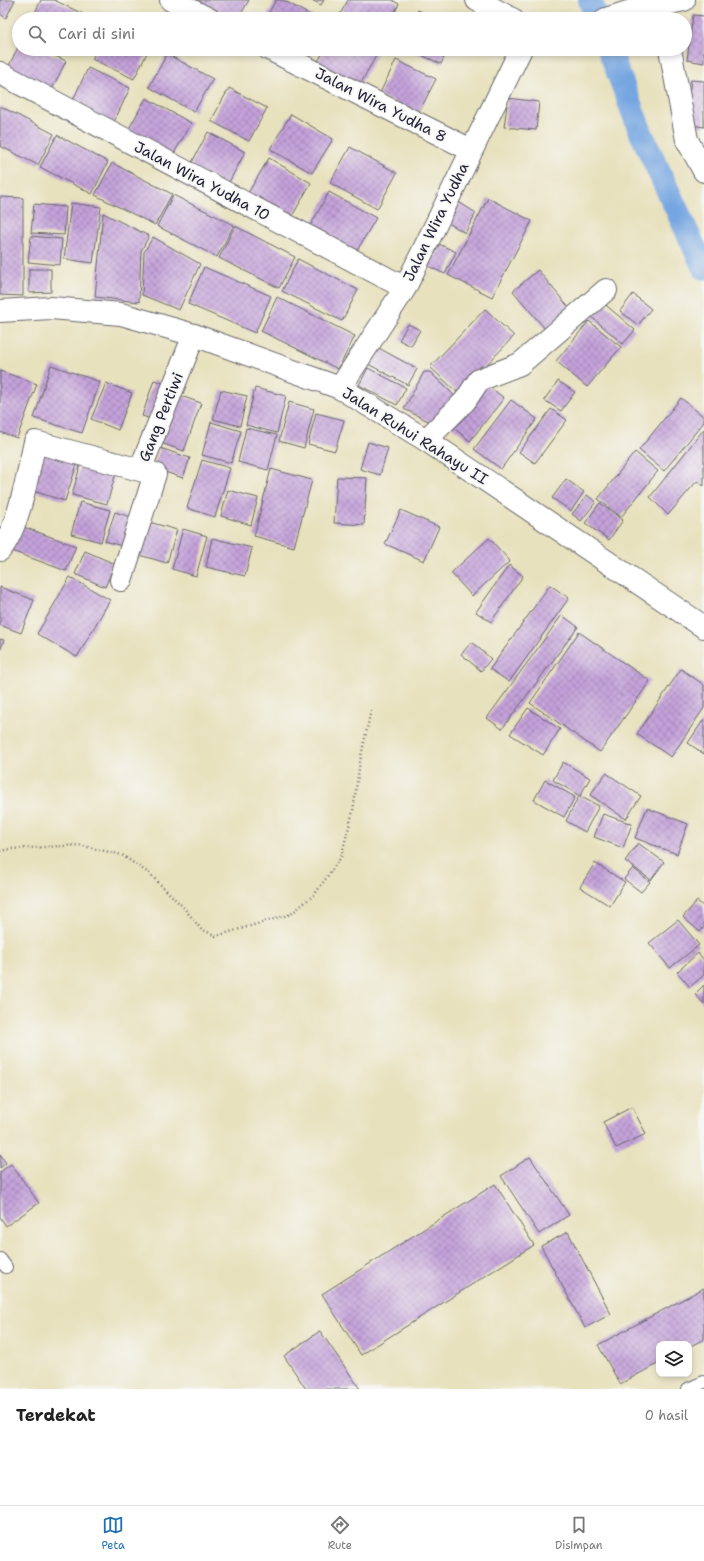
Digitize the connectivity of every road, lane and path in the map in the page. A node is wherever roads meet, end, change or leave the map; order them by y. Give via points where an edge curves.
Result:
1 (171, 0) edge
2 (477, 0) edge
3 (684, 0) edge
4 (664, 11) edge
5 (195, 12) edge
6 (499, 12) edge
7 (628, 12) edge
8 (283, 56) edge
9 (518, 56) edge
10 (672, 56) edge
11 (0, 73) edge
12 (696, 144) edge
13 (471, 150) junction
14 (704, 171) edge
15 (405, 288) junction
16 (606, 290) dead end
17 (0, 311) edge
18 (194, 335) junction
19 (340, 388) junction
20 (426, 440) junction
21 (140, 470) junction
22 (0, 550) edge
23 (121, 580) dead end
24 (704, 627) edge
25 (371, 710) dead end
26 (0, 851) edge
27 (704, 1382) edge
28 (688, 1389) edge

1 - 5 street
2 - 6 street
3 - 4 street
4 - 7 street
8 - 13 street, Jalan Wira Yudha 8
9 - 13 street, Jalan Wira Yudha
10 - 12 street
11 - 15 street, Jalan Wira Yudha 10
12 - 14 street
13 - 15 street, Jalan Wira Yudha
15 - 19 street, Jalan Wira Yudha
16 - 20 street via 520,364 479,380 465,401
17 - 18 street, Jalan Ruhui Rahayu II via 51,308 121,314
18 - 19 street, Jalan Ruhui Rahayu II
18 - 21 street, Gang Pertiwi
19 - 20 street, Jalan Ruhui Rahayu II
20 - 24 street, Jalan Ruhui Rahayu II
21 - 22 street, Gang Pertiwi via 35,442 22,496 7,542
21 - 23 street via 155,474
25 - 26 path via 353,810 341,857 315,894 291,914 216,936 201,929 150,874 122,855 79,845
27 - 28 lane

